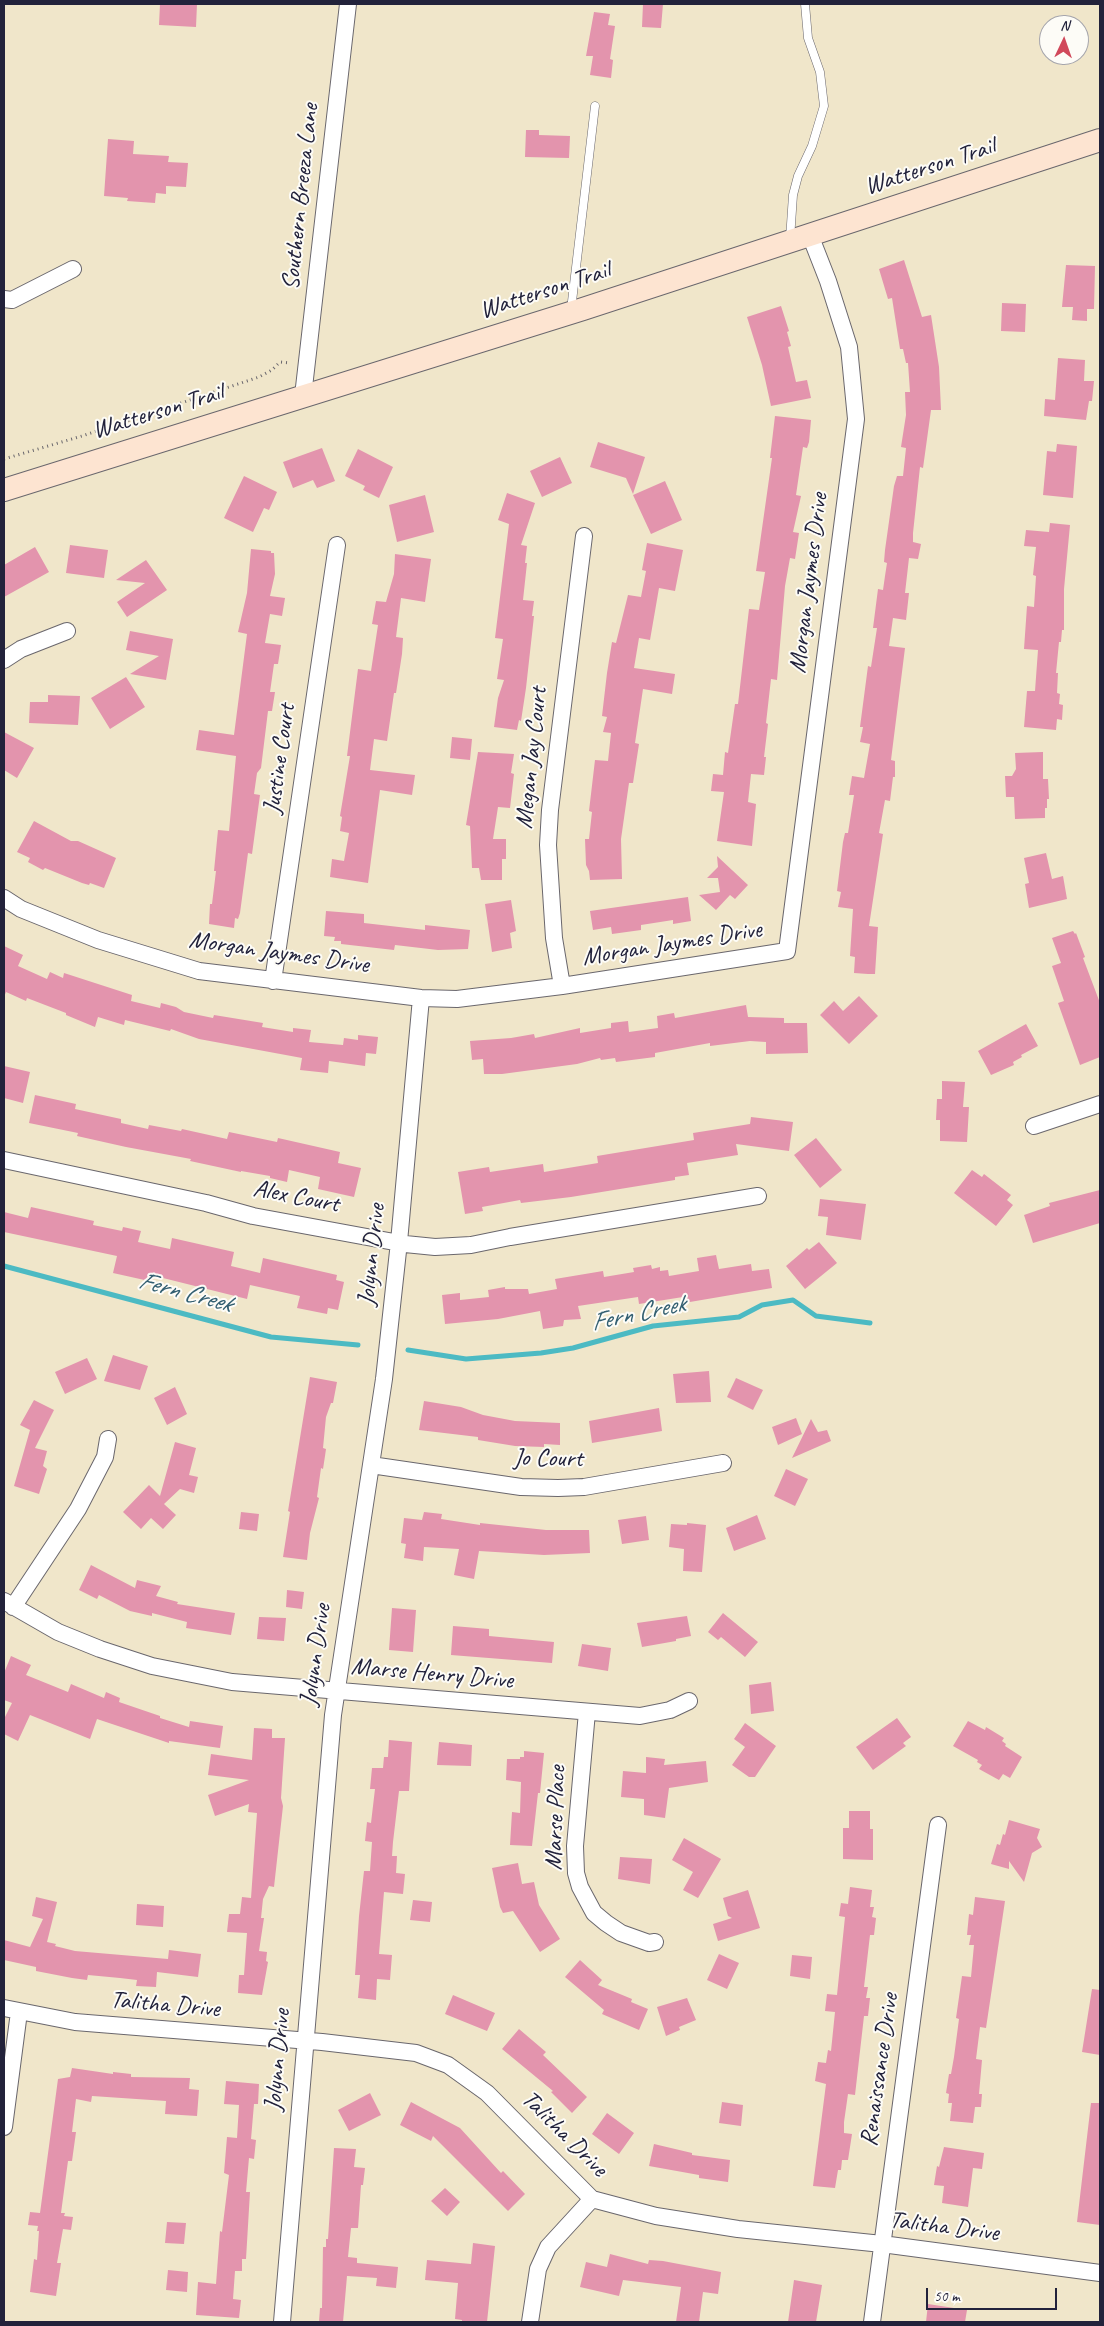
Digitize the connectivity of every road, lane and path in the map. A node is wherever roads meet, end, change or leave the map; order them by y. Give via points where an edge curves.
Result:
1 (348, 4) edge
2 (805, 4) edge
3 (595, 106) dead end
4 (1100, 140) edge
5 (799, 238) junction
6 (73, 269) dead end
7 (4, 299) edge
8 (571, 312) junction
9 (307, 366) junction
10 (304, 396) junction
11 (4, 459) edge
12 (4, 490) edge
13 (584, 536) dead end
14 (337, 545) dead end
15 (67, 631) dead end
16 (4, 660) edge
17 (4, 898) edge
18 (273, 981) junction
19 (562, 986) junction
20 (421, 998) junction
21 (1100, 1104) edge
22 (1034, 1126) dead end
23 (4, 1160) edge
24 (758, 1196) dead end
25 (400, 1242) junction
26 (108, 1439) dead end
27 (723, 1463) dead end
28 (371, 1465) junction
29 (8, 1604) edge
30 (337, 1690) junction
31 (689, 1701) dead end
32 (587, 1712) junction
33 (938, 1825) dead end
34 (655, 1942) dead end
35 (11, 2010) edge
36 (306, 2041) junction
37 (4, 2127) edge
38 (592, 2199) junction
39 (882, 2244) junction
40 (1100, 2273) edge
41 (282, 2322) edge
42 (530, 2322) edge
43 (872, 2322) edge

1 - 9 street, Southern Breeza Lane
2 - 5 lane via 808,38 820,72 824,106 795,189
3 - 8 lane
4 - 5 main road, Watterson Trail
5 - 8 main road, Watterson Trail
5 - 19 street, Morgan Jaymes Drive via 828,281 849,347 856,419 787,952
6 - 7 street via 12,300
8 - 10 main road, Watterson Trail
9 - 10 street, Southern Breeza Lane
9 - 11 path via 280,362 259,377
10 - 12 main road, Watterson Trail
13 - 19 street, Megan Jay Court via 548,845 554,938
14 - 18 street, Justine Court
15 - 16 street via 21,649
17 - 18 street, Morgan Jaymes Drive via 21,909 98,940 199,971
18 - 20 street, Morgan Jaymes Drive
19 - 20 street, Morgan Jaymes Drive via 457,999
20 - 25 street, Jolynn Drive
21 - 22 street
23 - 25 street, Alex Court via 253,1216
24 - 25 street, Alex Court via 470,1245 435,1247
25 - 28 street, Jolynn Drive
26 - 29 street via 105,1458 78,1509
27 - 28 street, Jo Court via 584,1487 558,1488 521,1487
28 - 30 street, Jolynn Drive
29 - 30 street, Marse Henry Drive via 58,1632 152,1666 232,1682
30 - 32 street, Marse Henry Drive
30 - 36 street, Jolynn Drive via 332,1715
31 - 32 street, Marse Henry Drive via 670,1710 640,1716
32 - 34 street, Marse Place via 575,1846 576,1874 594,1913 621,1933 649,1943
33 - 39 street, Renaissance Drive
35 - 36 street, Talitha Drive via 84,2023
35 - 37 street
36 - 38 street, Talitha Drive via 408,2052 448,2065 504,2108
36 - 41 street, Jolynn Drive
38 - 39 street, Talitha Drive via 656,2216 738,2229
38 - 42 street via 548,2247 538,2270
39 - 40 street, Talitha Drive
39 - 43 street, Renaissance Drive

